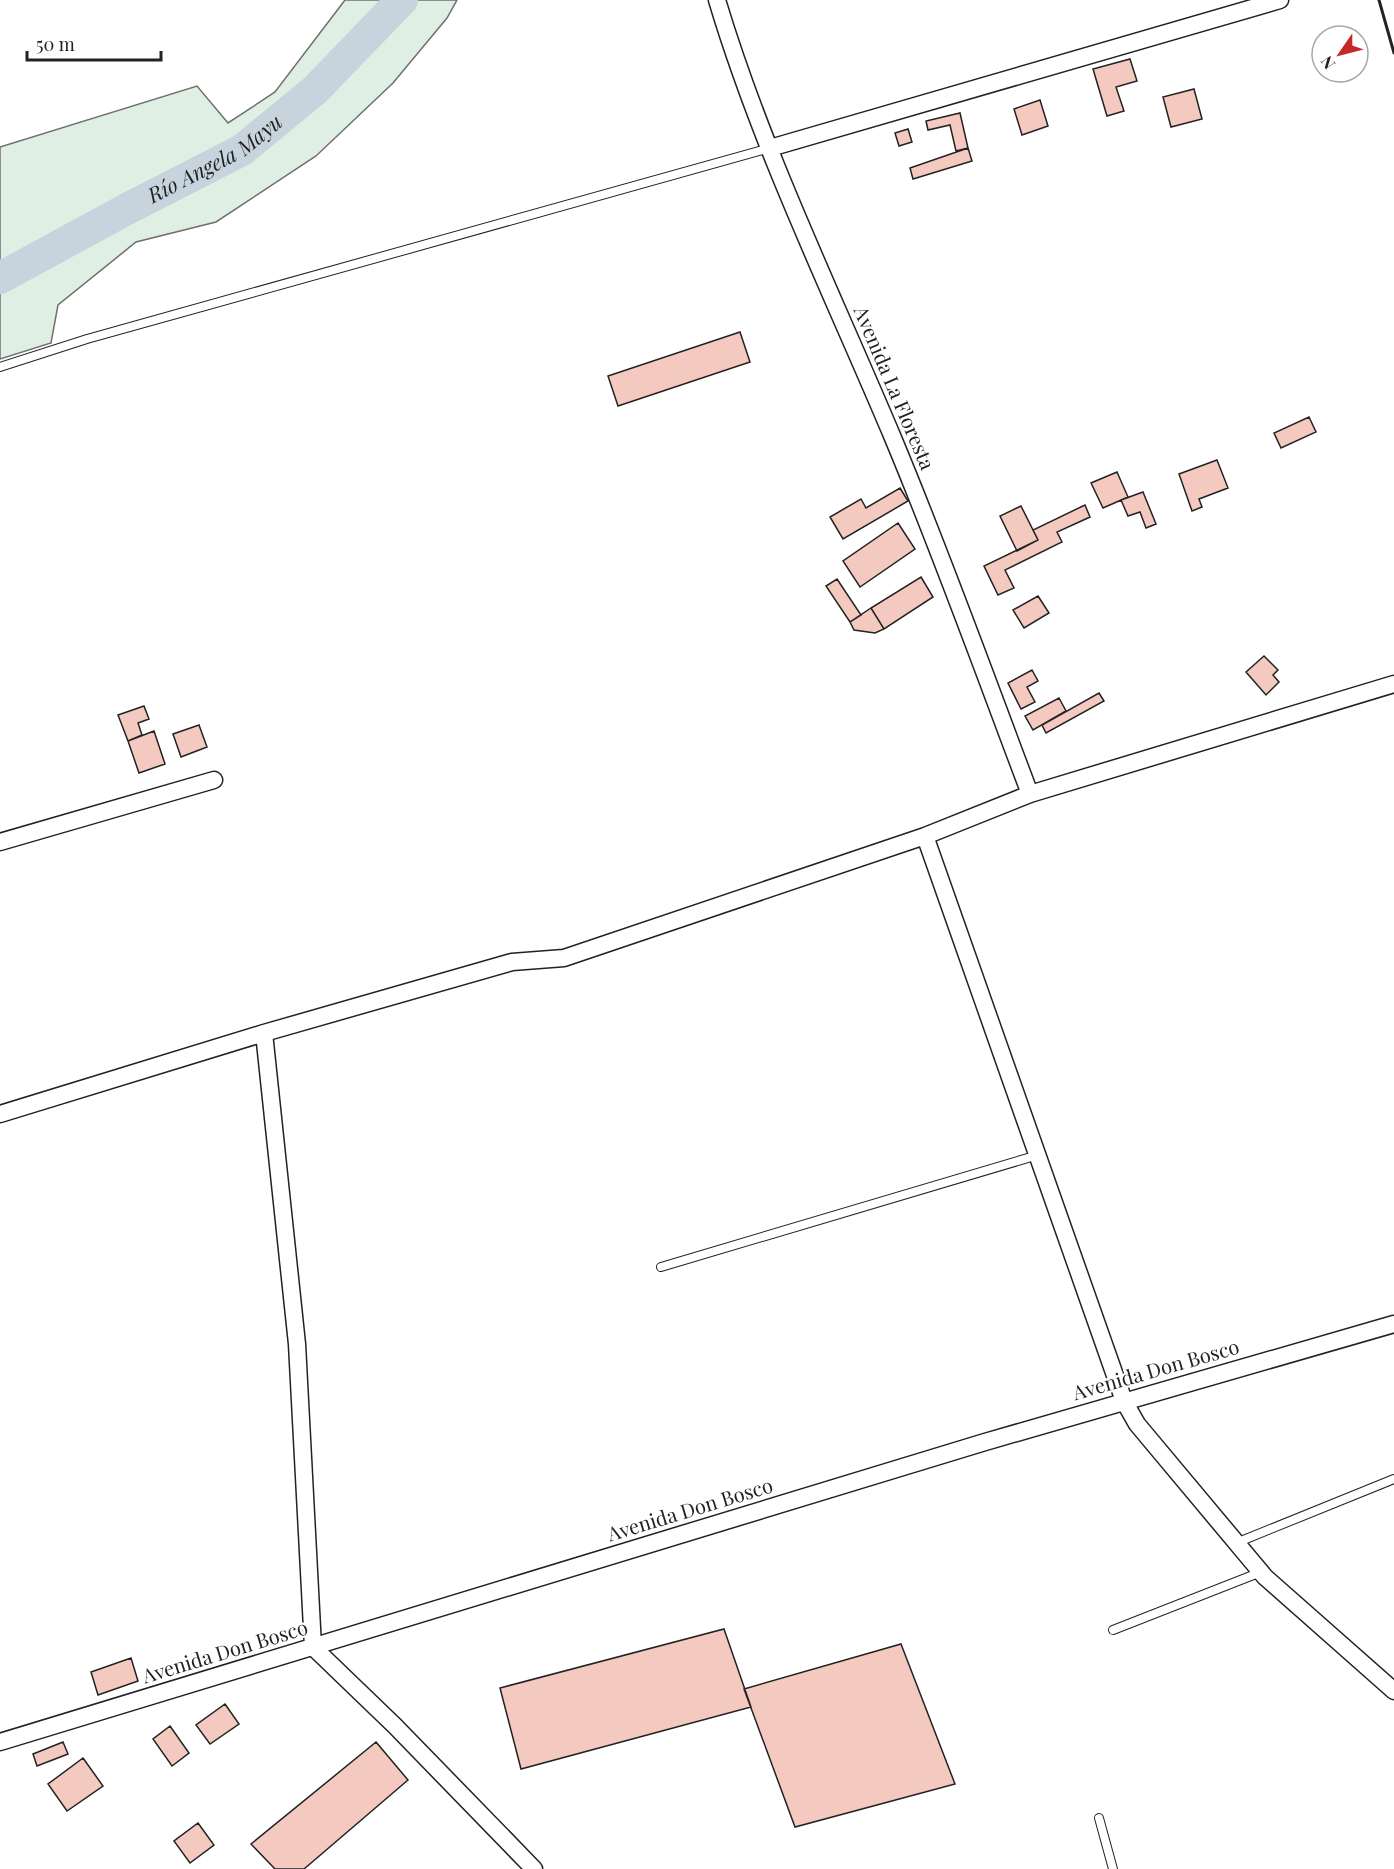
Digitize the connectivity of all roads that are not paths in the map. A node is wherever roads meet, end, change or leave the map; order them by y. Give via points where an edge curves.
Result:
1 (717, 0) edge
2 (1280, 0) edge
3 (770, 148) junction
4 (0, 367) edge
5 (1394, 684) edge
6 (214, 780) dead end
7 (1030, 794) junction
8 (926, 836) junction
9 (0, 842) edge
10 (264, 1033) junction
11 (0, 1114) edge
12 (1038, 1155) junction
13 (661, 1267) dead end
14 (1394, 1324) edge
15 (1124, 1401) junction
16 (1394, 1479) edge
17 (1236, 1542) junction
18 (1261, 1572) junction
19 (1113, 1630) dead end
20 (313, 1647) junction
21 (1394, 1691) edge
22 (0, 1742) edge
23 (1099, 1818) dead end
24 (534, 1869) edge
25 (1113, 1869) edge

1 - 3 street, Avenida La Floresta via 732,51
2 - 3 street
3 - 4 lane via 87,339
3 - 7 street, Avenida La Floresta via 899,452
5 - 7 street
6 - 9 street
7 - 8 street
8 - 10 street via 564,958 513,962
8 - 12 street
10 - 11 street
10 - 20 street via 297,1344
12 - 13 lane
12 - 15 street
14 - 15 street, Avenida Don Bosco
15 - 17 street via 1137,1424
15 - 20 street, Avenida Don Bosco
16 - 17 lane
17 - 18 street
18 - 19 lane
18 - 21 street
20 - 22 street, Avenida Don Bosco
20 - 24 street
23 - 25 lane

